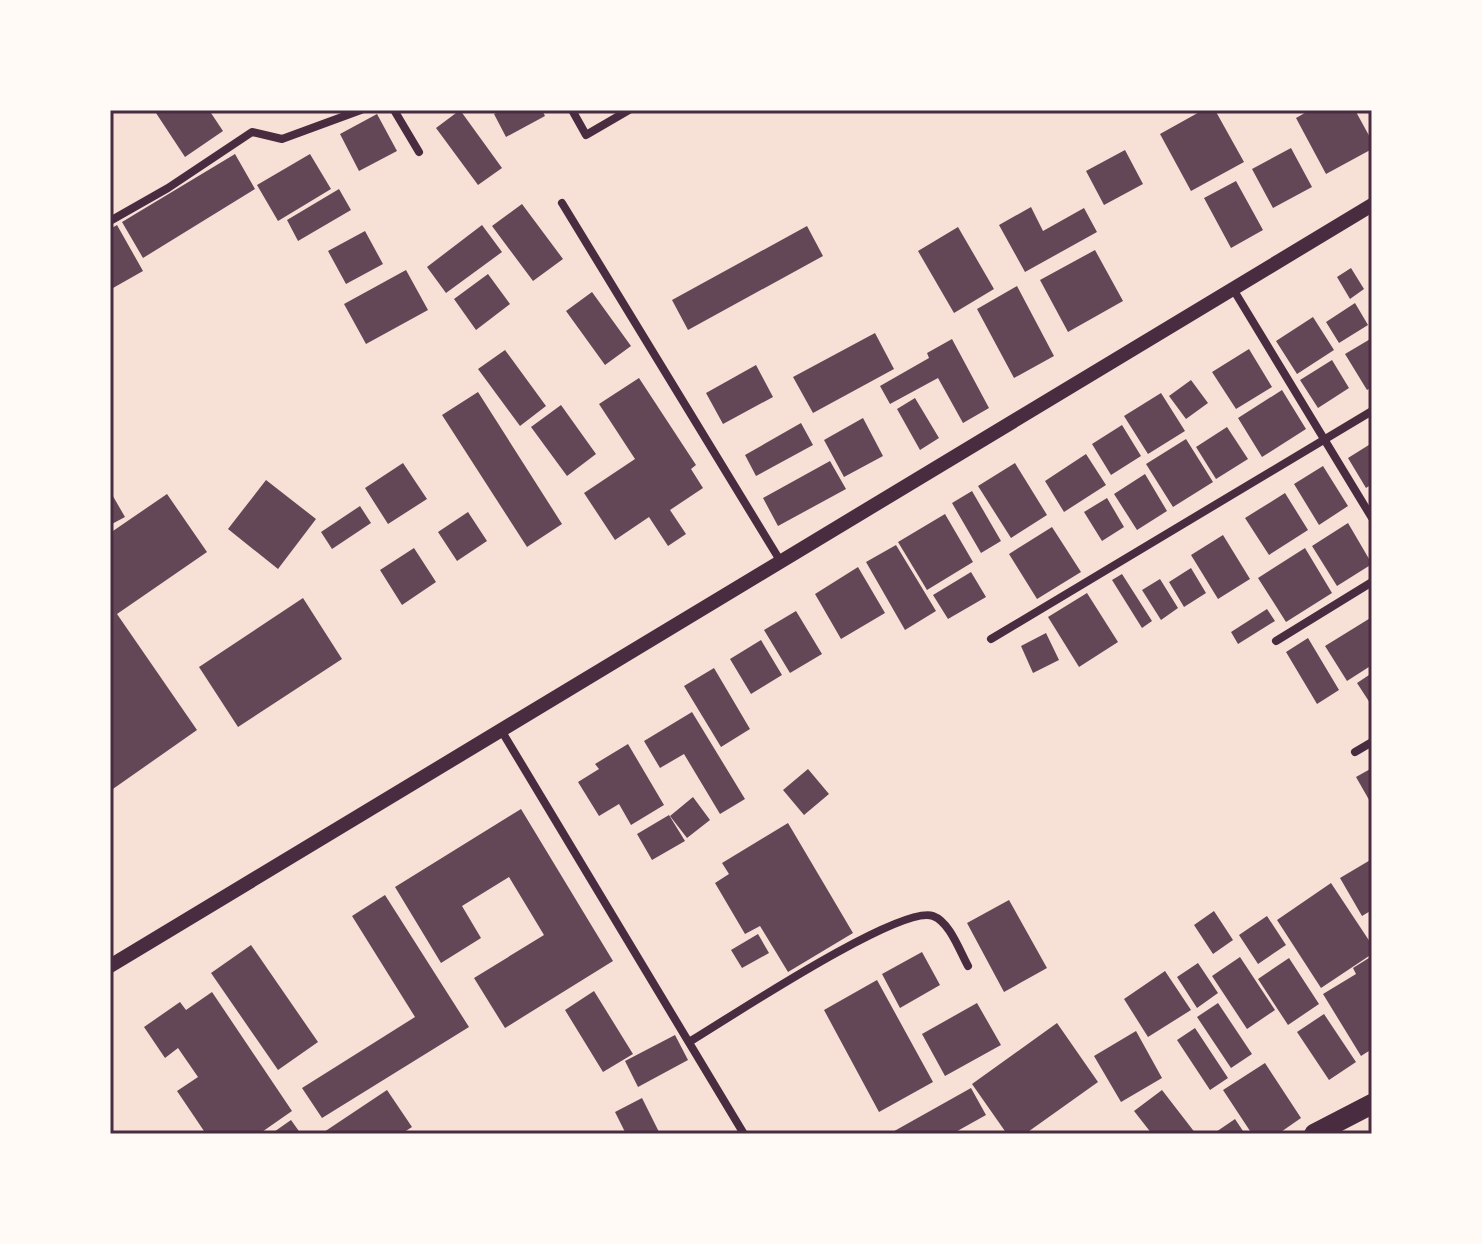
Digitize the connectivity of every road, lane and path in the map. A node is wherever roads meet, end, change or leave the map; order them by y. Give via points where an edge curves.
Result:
1 (361, 110) edge
2 (394, 110) edge
3 (572, 110) edge
4 (629, 110) edge
5 (419, 152) dead end
6 (562, 203) dead end
7 (1372, 205) edge
8 (110, 221) edge
9 (1233, 289) junction
10 (1372, 411) edge
11 (1324, 437) junction
12 (1372, 518) edge
13 (781, 562) junction
14 (1372, 582) edge
15 (991, 639) dead end
16 (1276, 641) dead end
17 (501, 730) junction
18 (1372, 742) edge
19 (1355, 752) dead end
20 (110, 966) edge
21 (968, 966) dead end
22 (689, 1042) junction
23 (1372, 1104) edge
24 (744, 1134) edge
25 (1314, 1134) edge

1 - 8 street via 282,139 252,132
2 - 5 street
3 - 4 street via 586,135
6 - 13 street
7 - 9 street
9 - 11 street
9 - 13 street
10 - 11 street
11 - 12 street
11 - 15 street
13 - 17 street
14 - 16 street
17 - 20 street
17 - 22 street
18 - 19 street
21 - 22 street via 943,923 919,915 862,938
22 - 24 street
23 - 25 main road

